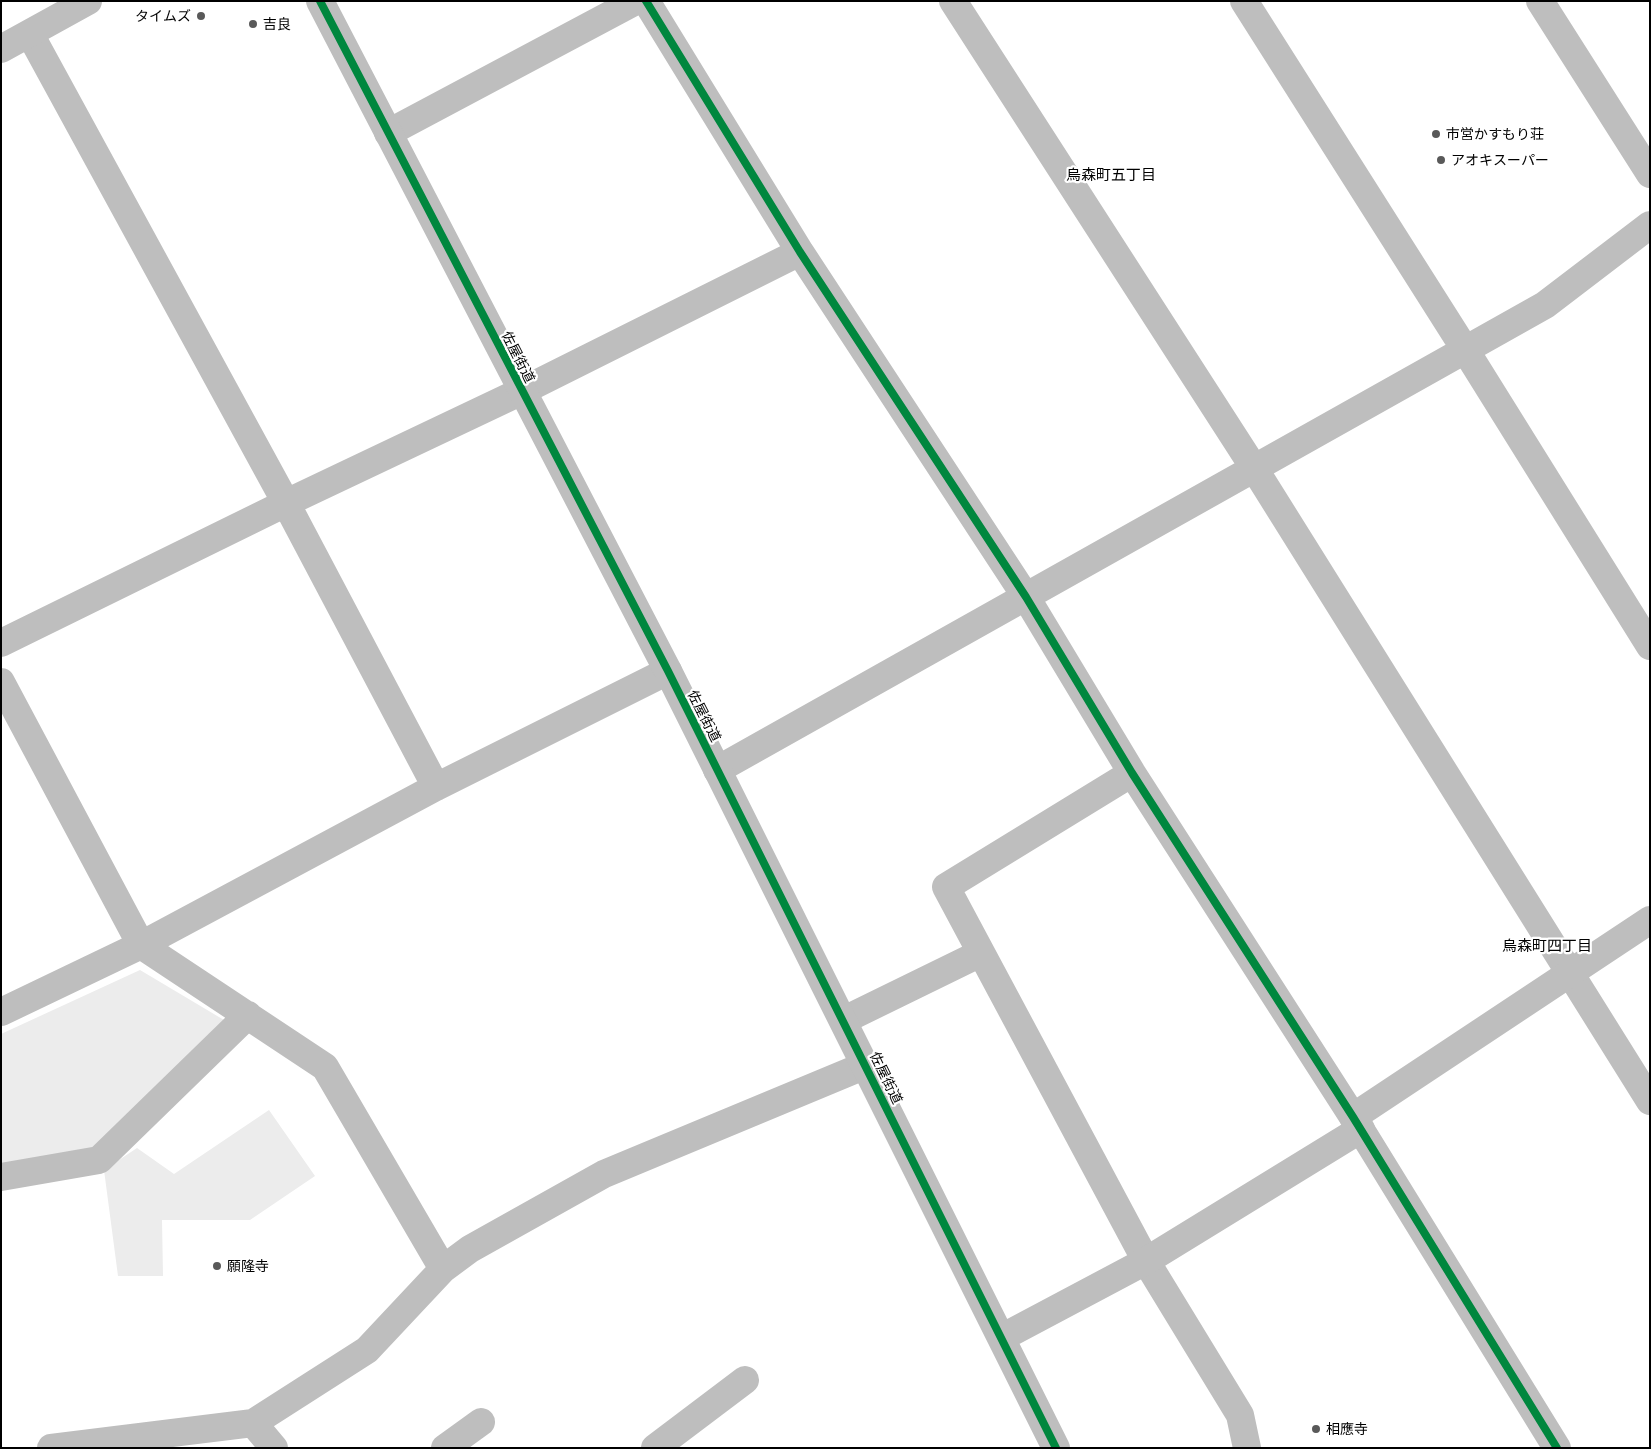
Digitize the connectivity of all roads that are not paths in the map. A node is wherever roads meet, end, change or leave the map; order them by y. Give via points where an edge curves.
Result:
1 (88, 1) edge
2 (320, 1) edge
3 (636, 1) edge
4 (646, 1) edge
5 (953, 1) edge
6 (1244, 1) edge
7 (1540, 1) edge
8 (30, 34) junction
9 (1, 49) edge
10 (388, 133) junction
11 (1650, 174) edge
12 (1650, 226) edge
13 (800, 252) junction
14 (1466, 351) junction
15 (522, 391) junction
16 (1254, 468) junction
17 (286, 503) junction
18 (1026, 597) junction
19 (1, 643) edge
20 (1650, 646) edge
21 (668, 672) junction
22 (1, 682) edge
23 (717, 770) junction
24 (1132, 773) junction
25 (436, 788) junction
26 (1650, 920) edge
27 (141, 945) junction
28 (981, 953) junction
29 (1569, 974) junction
30 (1, 1012) edge
31 (248, 1016) junction
32 (844, 1020) junction
33 (866, 1065) junction
34 (1650, 1101) edge
35 (1357, 1123) junction
36 (1, 1178) edge
37 (1146, 1261) junction
38 (444, 1269) junction
39 (1001, 1338) junction
40 (745, 1380) dead end
41 (481, 1422) dead end
42 (254, 1423) junction
43 (67, 1447) edge
44 (274, 1448) edge
45 (445, 1448) edge
46 (655, 1448) edge
47 (1056, 1448) edge
48 (1247, 1448) edge
49 (1557, 1448) edge

1 - 8 street
2 - 10 street, 佐屋街道
3 - 10 street
4 - 13 street
5 - 16 street
6 - 14 street
7 - 11 street
8 - 9 street
8 - 17 street
10 - 15 street, 佐屋街道
12 - 14 street via 1545,305
13 - 15 street
13 - 18 street
14 - 16 street
14 - 20 street
15 - 17 street
15 - 21 street, 佐屋街道
16 - 18 street
16 - 29 street
17 - 19 street
17 - 25 street
18 - 23 street
18 - 24 street
21 - 23 street, 佐屋街道
21 - 25 street
22 - 27 street
23 - 32 street, 佐屋街道
24 - 28 street via 946,887
24 - 35 street
25 - 27 street
26 - 29 street
27 - 30 street
27 - 31 street
28 - 32 street
28 - 37 street
29 - 34 street
29 - 35 street
31 - 36 street via 99,1160
31 - 38 street via 325,1067
32 - 33 street, 佐屋街道
33 - 38 street via 604,1174 470,1249
33 - 39 street, 佐屋街道
35 - 37 street
35 - 49 street
37 - 39 street
37 - 48 street via 1240,1415
38 - 42 street via 367,1350
39 - 47 street, 佐屋街道
40 - 46 street
41 - 45 street
42 - 43 street
42 - 44 street

